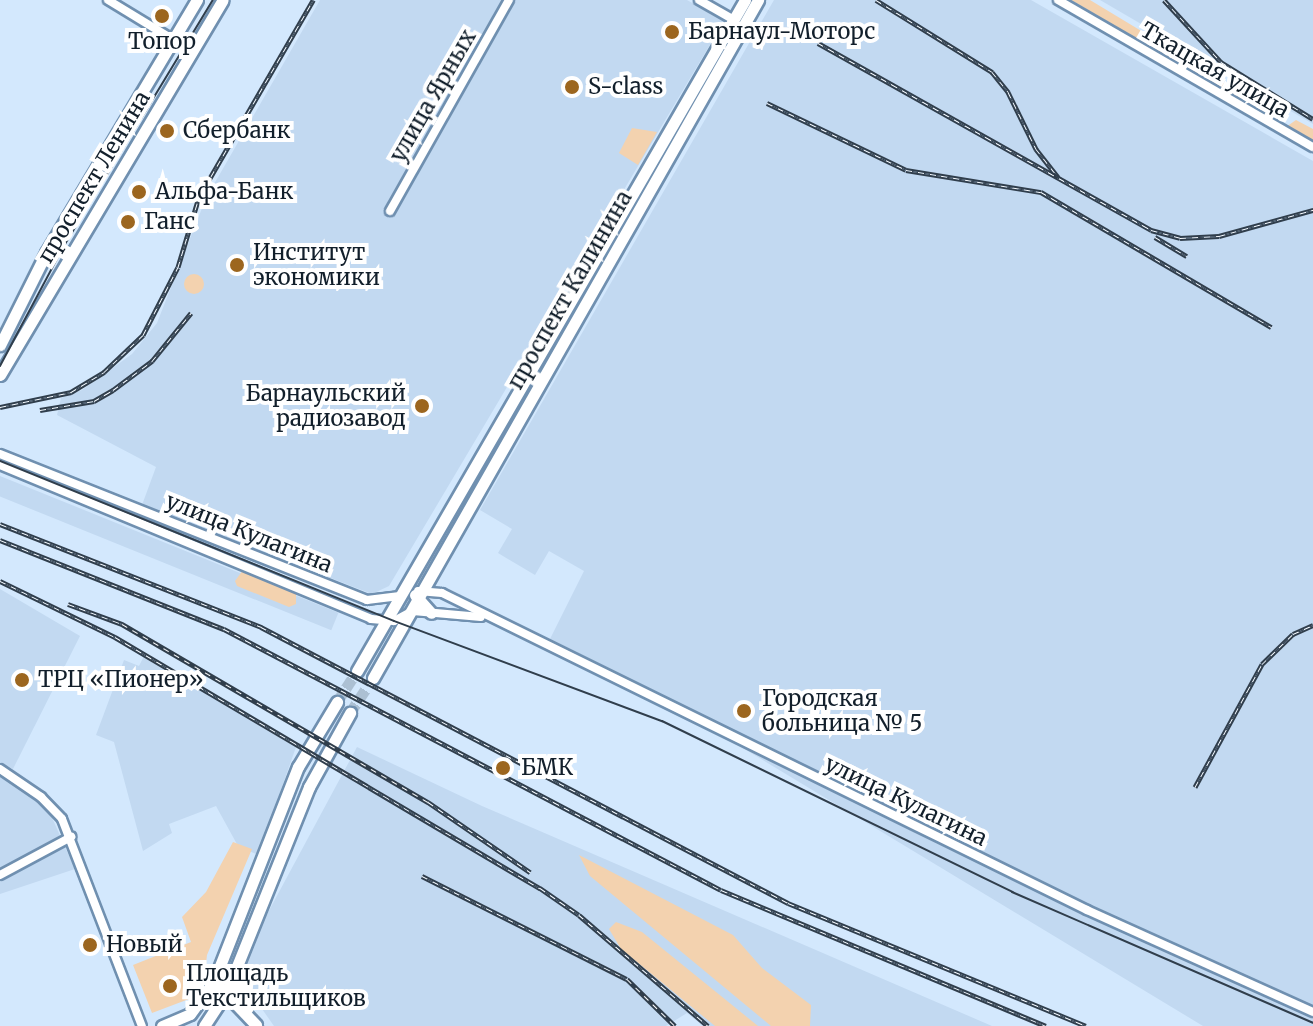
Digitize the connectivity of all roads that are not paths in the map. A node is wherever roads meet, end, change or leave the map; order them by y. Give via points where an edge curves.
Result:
1 (108, 0) edge
2 (197, 0) edge
3 (223, 0) edge
4 (509, 0) edge
5 (699, 0) edge
6 (745, 0) edge
7 (758, 0) edge
8 (1058, 0) edge
9 (739, 23) junction
10 (173, 39) junction
11 (192, 51) junction
12 (1313, 147) edge
13 (390, 211) dead end
14 (69, 212) junction
15 (89, 223) junction
16 (0, 345) edge
17 (0, 375) edge
18 (0, 454) edge
19 (0, 465) edge
20 (37, 468) junction
21 (58, 476) junction
22 (33, 478) junction
23 (54, 487) junction
24 (124, 502) junction
25 (120, 514) junction
26 (414, 598) junction
27 (431, 613) joint
28 (485, 617) junction
29 (390, 618) junction
30 (357, 671) tunnel mouth
31 (373, 678) tunnel mouth
32 (337, 702) tunnel mouth
33 (350, 713) tunnel mouth
34 (0, 769) edge
35 (71, 837) junction
36 (0, 875) edge
37 (220, 966) junction
38 (234, 974) junction
39 (214, 981) junction
40 (227, 991) junction
41 (1313, 1012) edge
42 (256, 1025) edge
43 (142, 1026) edge
44 (162, 1026) edge
45 (204, 1026) edge

1 - 10 street
2 - 10 main road, проспект Ленина
3 - 11 main road, проспект Ленина
4 - 13 street, улица Ярных
5 - 9 street
6 - 9 main road, проспект Калинина
7 - 9 main road, проспект Калинина
8 - 12 street, Ткацкая улица
9 - 26 main road, проспект Калинина
9 - 26 main road, проспект Калинина via 413,579
10 - 11 street
10 - 14 main road, проспект Ленина
11 - 15 main road, проспект Ленина
14 - 15 main road
14 - 16 main road, проспект Ленина
15 - 17 main road, проспект Ленина
18 - 20 street, улица Кулагина
19 - 22 street, улица Кулагина
20 - 21 street, улица Кулагина
20 - 22 street
21 - 23 street
21 - 24 street, улица Кулагина
22 - 23 street, улица Кулагина
23 - 25 street, улица Кулагина
24 - 25 street
24 - 26 street, улица Кулагина via 367,600
25 - 29 street, улица Кулагина via 371,619
26 - 27 main road
26 - 28 street, улица Кулагина via 442,593
26 - 29 main road
26 - 29 street
26 - 31 main road, проспект Калинина
27 - 28 street, улица Кулагина
28 - 41 street, улица Кулагина via 1100,917
29 - 30 main road
32 - 37 main road via 298,767
33 - 38 main road via 309,787
34 - 35 street via 54,809
35 - 36 street
35 - 43 street
37 - 38 main road
37 - 39 main road
38 - 40 main road
38 - 42 main road
39 - 40 main road
39 - 44 main road via 190,1014
40 - 42 main road
40 - 45 main road

